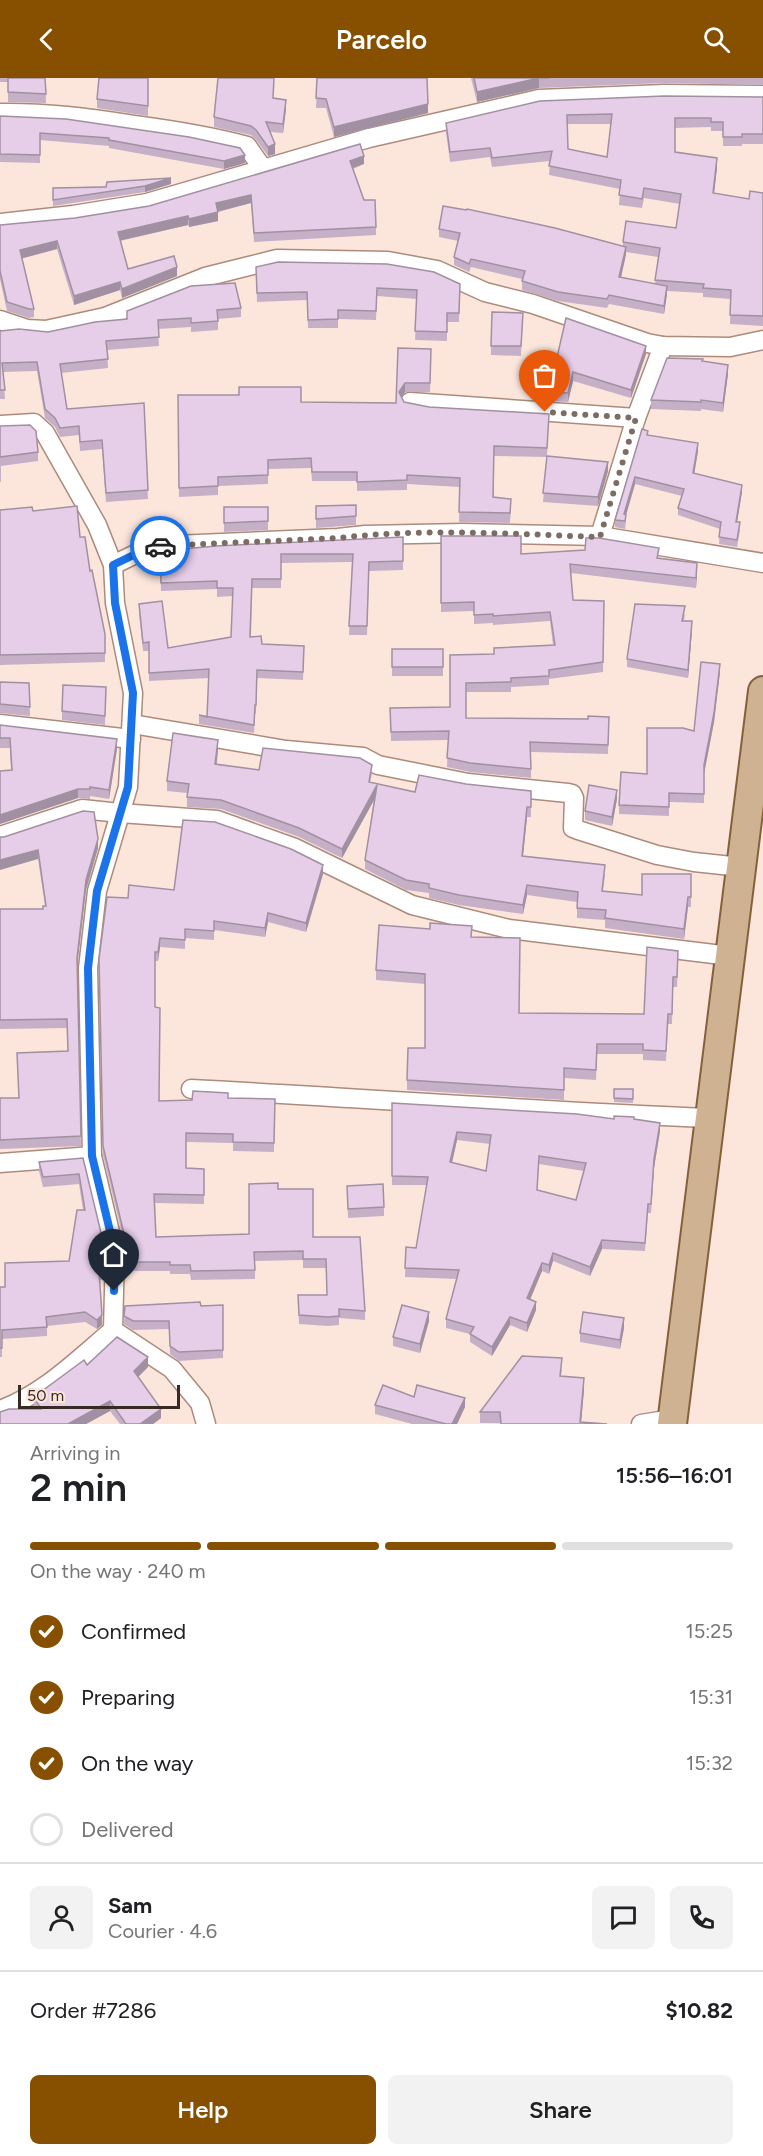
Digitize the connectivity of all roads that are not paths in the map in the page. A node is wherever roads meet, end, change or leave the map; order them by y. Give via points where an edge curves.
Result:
1 (763, 95) edge
2 (0, 113) edge
3 (263, 170) junction
4 (0, 223) edge
5 (0, 320) edge
6 (763, 340) edge
7 (663, 346) junction
8 (410, 402) edge
9 (636, 418) junction
10 (0, 425) edge
11 (600, 537) junction
12 (763, 563) edge
13 (113, 565) junction
14 (763, 691) edge
15 (0, 724) edge
16 (131, 731) junction
17 (120, 813) junction
18 (0, 836) edge
19 (741, 867) junction
20 (730, 956) junction
21 (191, 1089) edge
22 (710, 1118) junction
23 (92, 1156) junction
24 (0, 1163) edge
25 (113, 1330) junction
26 (0, 1410) edge
27 (672, 1421) edge
28 (206, 1424) edge
29 (641, 1424) edge

1 - 3 street via 539,99 369,138
2 - 3 street via 91,118 208,136 247,146
3 - 4 street via 147,203
5 - 7 street via 27,329 46,330 96,319 205,277 277,259 388,261 437,270 485,292
6 - 7 street via 730,347
7 - 9 street
8 - 9 street
9 - 11 street
10 - 13 street via 34,423 45,433 97,525
11 - 12 street
11 - 13 street via 430,534 152,546
13 - 16 street via 115,603 133,693
14 - 19 main road
15 - 16 street
16 - 17 street via 128,787
16 - 19 street via 363,757 378,765 468,783 568,793 574,798 573,828 657,855
17 - 18 street via 82,809
17 - 20 street via 217,820 295,848 412,905 509,929
17 - 23 street via 97,891 88,968
19 - 20 main road
20 - 22 main road
21 - 22 street
22 - 27 main road
23 - 24 street
23 - 25 street via 115,1252
25 - 26 street via 44,1388
25 - 28 street via 171,1369 200,1403
27 - 29 street

